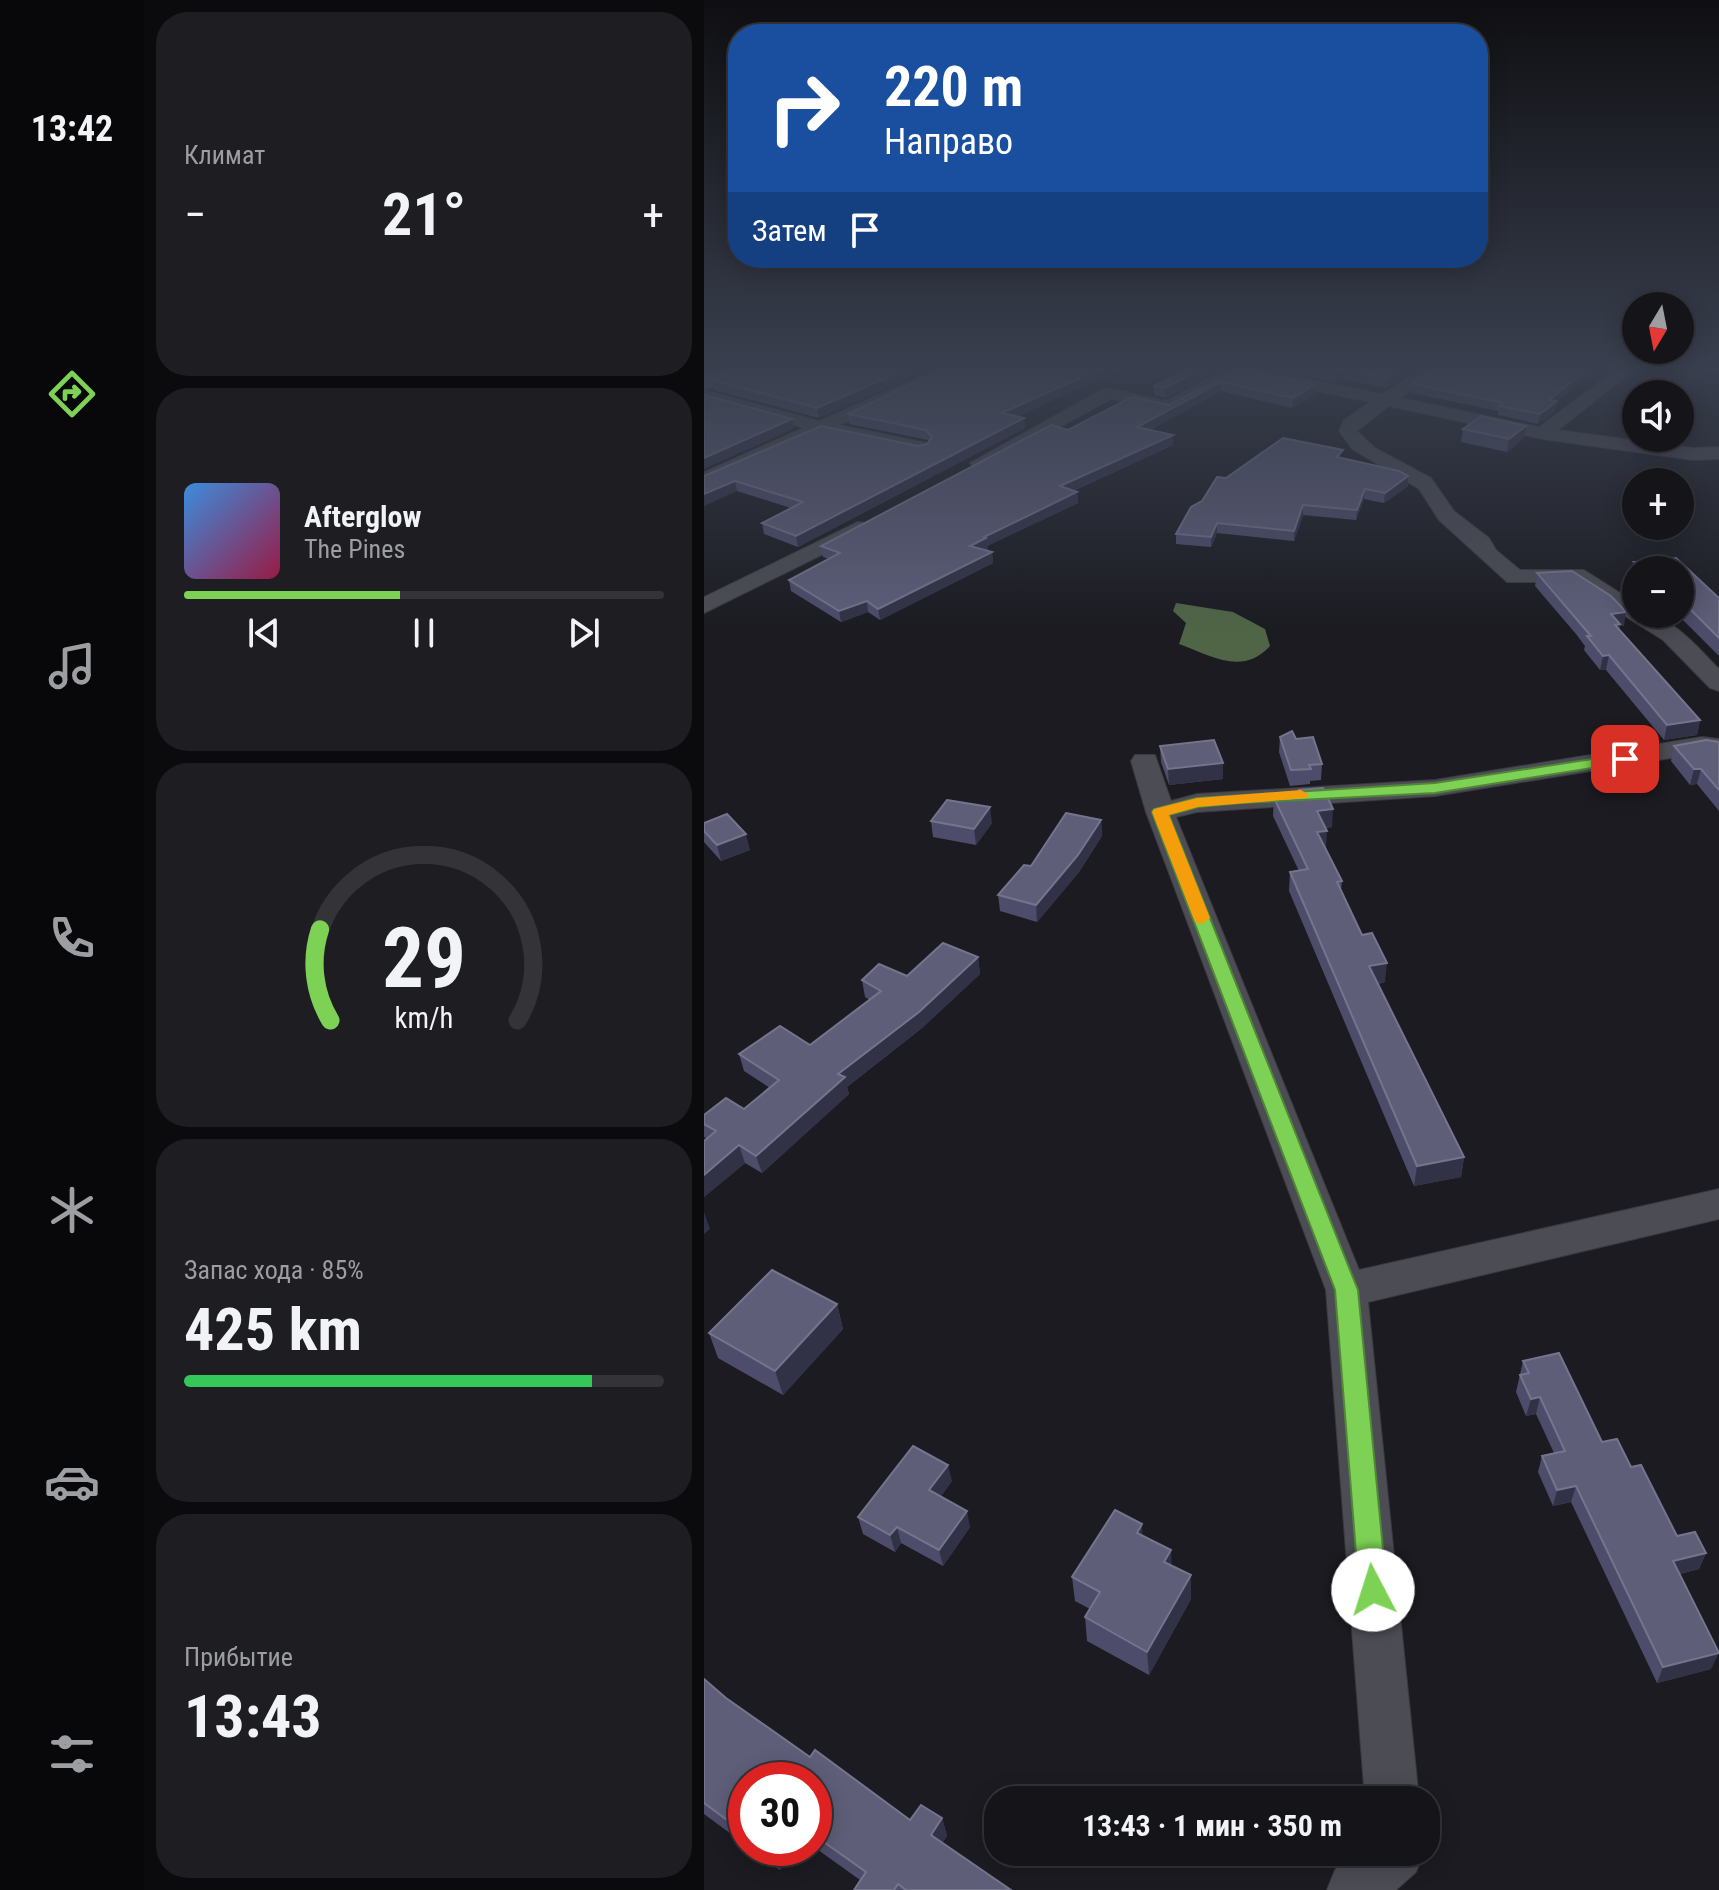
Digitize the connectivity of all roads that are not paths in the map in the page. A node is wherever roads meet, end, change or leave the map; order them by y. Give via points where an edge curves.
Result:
1 (758, 455) edge
2 (995, 455) edge
3 (1376, 455) edge
4 (959, 475) edge
5 (704, 479) edge
6 (878, 518) edge
7 (1622, 604) edge
8 (704, 606) edge
9 (1660, 628) edge
10 (1719, 683) edge
11 (1719, 747) edge
12 (1145, 761) dead end
13 (1160, 812) junction
14 (1719, 1204) edge
15 (1346, 1290) junction
16 (1391, 1786) edge
17 (1381, 1866) edge
18 (1355, 1890) edge

1 - 5 street
2 - 4 street
3 - 7 street via 1422,481 1440,507 1515,577 1576,575
6 - 8 street
9 - 10 street
11 - 13 street via 1702,745 1435,788 1250,798
12 - 13 street
13 - 15 street
14 - 15 street
15 - 16 street
17 - 18 street

